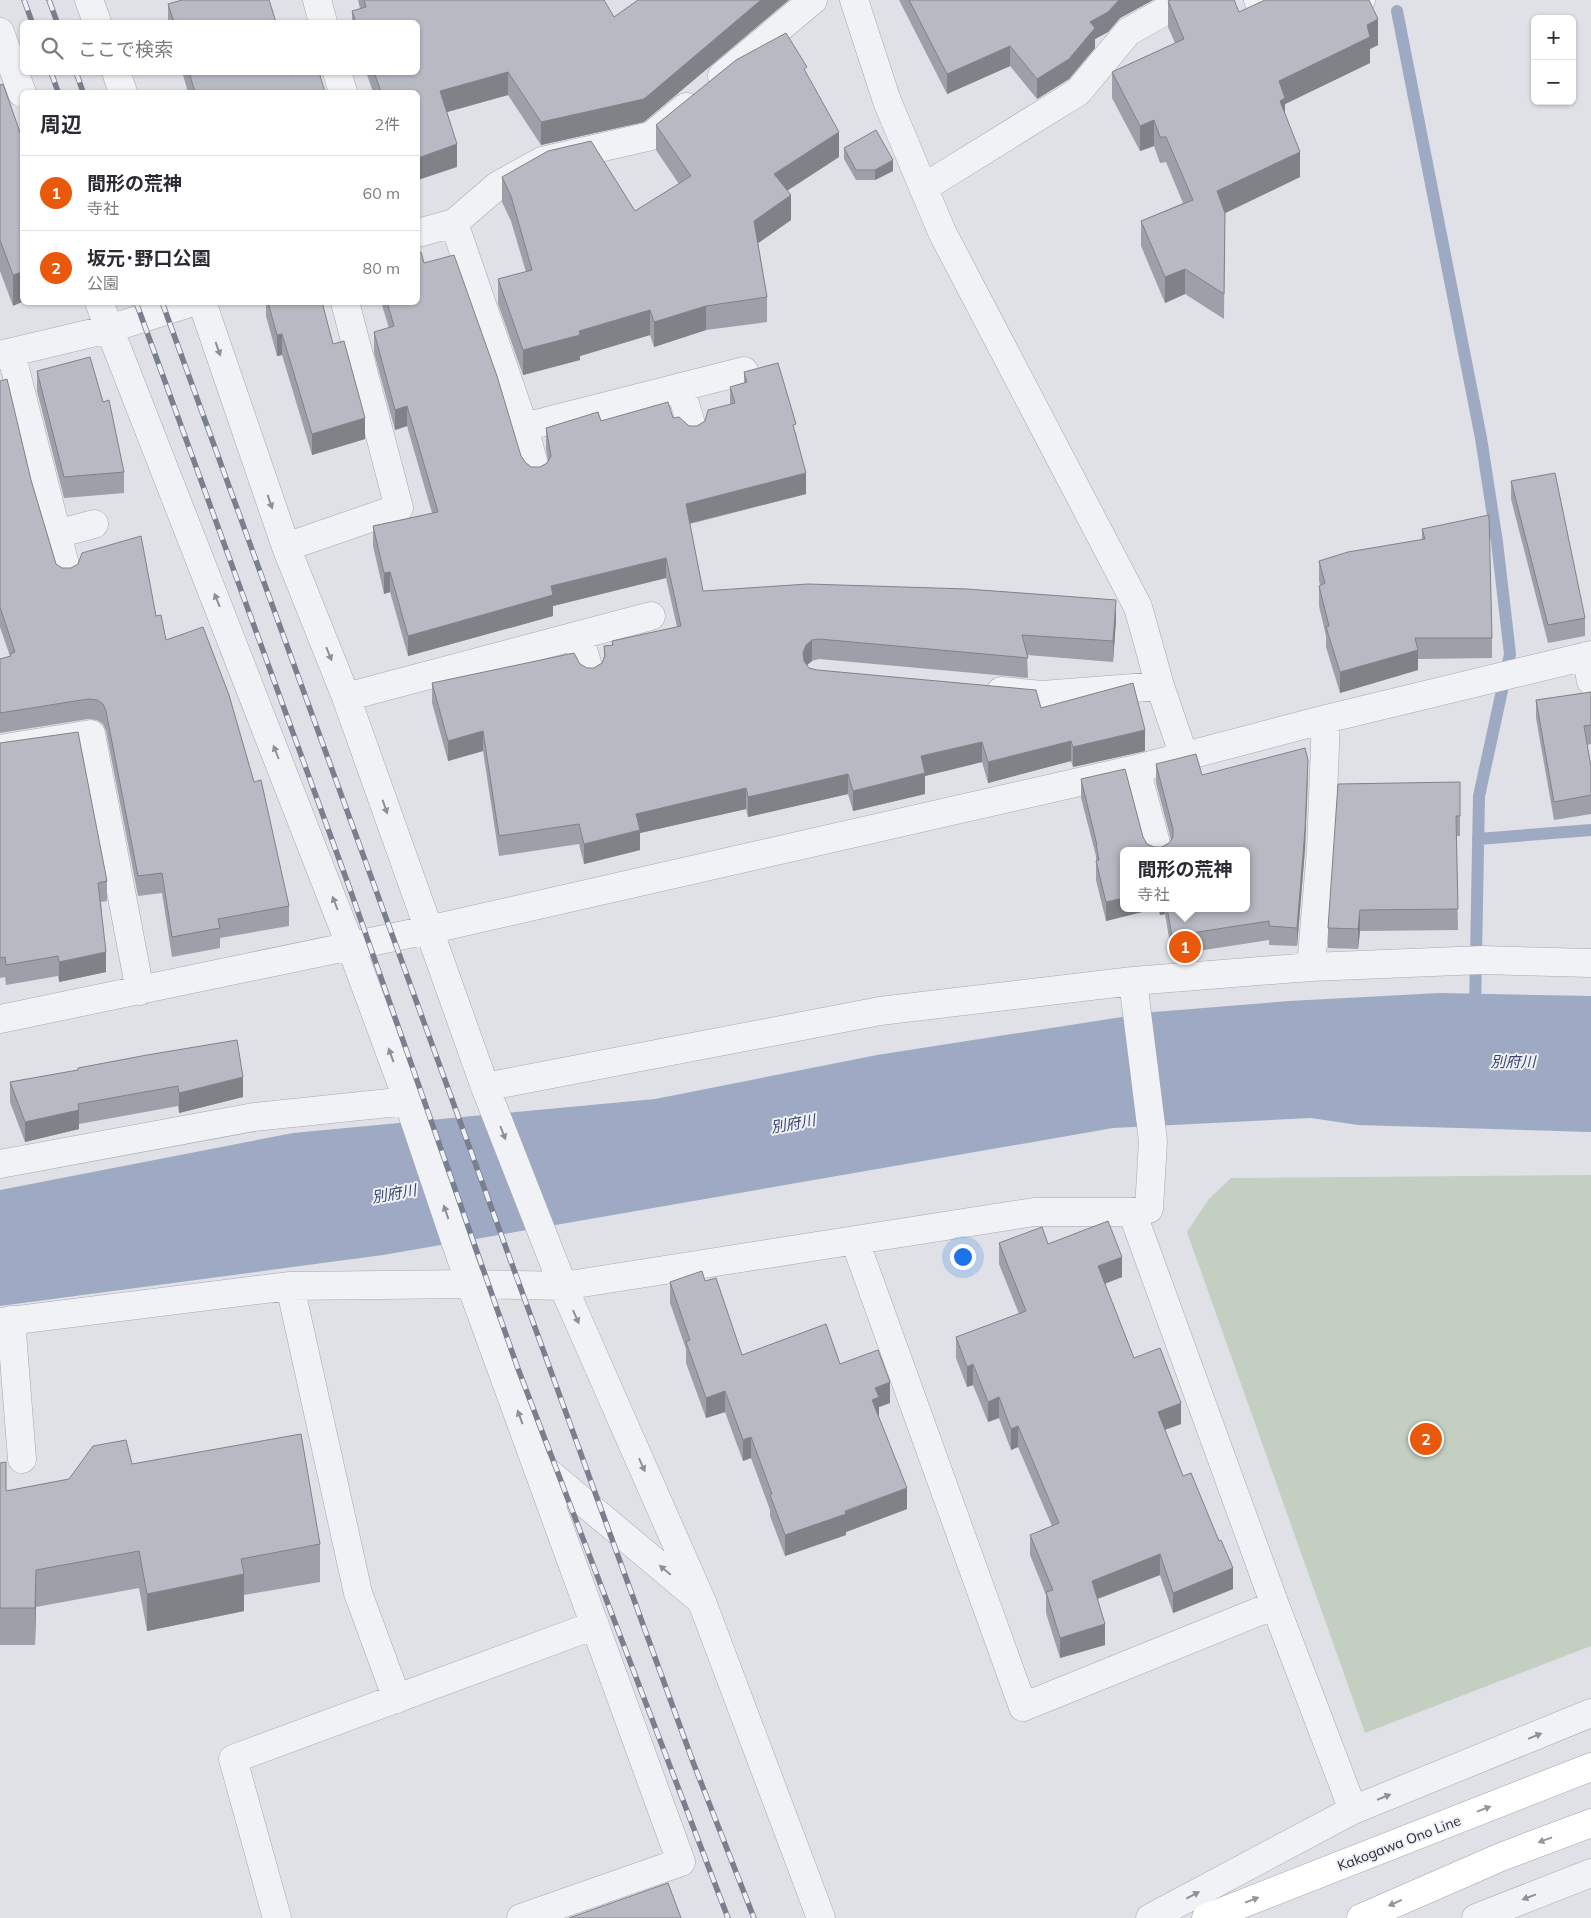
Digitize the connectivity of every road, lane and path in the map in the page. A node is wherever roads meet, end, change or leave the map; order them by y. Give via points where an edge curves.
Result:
1 (89, 0) edge
2 (317, 0) edge
3 (813, 0) edge
4 (854, 0) edge
5 (1184, 0) edge
6 (1258, 0) edge
7 (1361, 0) edge
8 (96, 20) edge
9 (322, 20) edge
10 (0, 32) edge
11 (117, 75) edge
12 (338, 75) edge
13 (21, 90) edge
14 (122, 90) edge
15 (342, 90) edge
16 (922, 188) junction
17 (454, 223) junction
18 (420, 232) edge
19 (101, 305) edge
20 (184, 305) edge
21 (203, 305) edge
22 (346, 305) edge
23 (109, 329) junction
24 (5, 354) edge
25 (744, 371) edge
26 (680, 387) junction
27 (524, 427) junction
28 (693, 431) edge
29 (536, 472) edge
30 (94, 524) dead end
31 (57, 534) junction
32 (286, 547) junction
33 (67, 573) edge
34 (651, 616) dead end
35 (579, 636) junction
36 (1589, 664) edge
37 (590, 673) edge
38 (1160, 686) junction
39 (974, 689) edge
40 (346, 697) junction
41 (1326, 719) junction
42 (0, 749) edge
43 (1184, 756) junction
44 (1136, 769) junction
45 (1157, 847) edge
46 (428, 930) junction
47 (351, 947) junction
48 (1591, 963) edge
49 (1311, 967) junction
50 (1133, 981) junction
51 (140, 991) junction
52 (0, 1019) edge
53 (485, 1087) junction
54 (408, 1101) junction
55 (0, 1164) edge
56 (1132, 1212) junction
57 (855, 1241) junction
58 (472, 1284) junction
59 (290, 1286) junction
60 (563, 1286) junction
61 (5, 1321) edge
62 (22, 1459) dead end
63 (536, 1462) junction
64 (702, 1602) junction
65 (1274, 1605) junction
66 (596, 1625) junction
67 (397, 1699) junction
68 (1591, 1713) edge
69 (1591, 1767) edge
70 (1353, 1810) junction
71 (1591, 1823) edge
72 (1591, 1873) edge
73 (277, 1918) edge
74 (521, 1918) edge
75 (821, 1918) edge
76 (1150, 1918) edge
77 (1206, 1918) edge
78 (1361, 1918) edge
79 (1476, 1918) edge

1 - 8 street
2 - 9 street
3 - 17 street via 651,136 542,161 497,186
4 - 16 street via 887,101
5 - 16 street via 1128,32 1078,92
6 - 7 street via 1275,6
10 - 13 street
11 - 14 street
12 - 15 street
16 - 38 street via 1138,607
17 - 18 street
17 - 27 street
19 - 23 street
20 - 23 street
21 -> 32 street
22 - 32 street via 399,508
23 - 24 street
47 -> 23 street
24 - 31 street
25 - 26 street
26 - 27 street
26 - 28 street
27 - 29 street
30 - 31 street
31 - 33 street
32 -> 40 street
34 - 35 street
35 - 37 street
35 - 40 street
36 - 41 street via 1525,671
38 - 39 street via 1042,695
38 - 43 street
40 -> 46 street
41 - 43 street
41 - 49 street via 1321,850
42 - 51 street via 91,734
43 - 44 street
44 - 45 street
44 - 46 street
46 - 47 street
46 - 53 street
47 - 51 street
54 -> 47 street
48 - 49 street via 1469,961
49 - 50 street
50 - 53 street via 880,1011
50 - 56 street via 1153,1141 1149,1209
51 - 52 street
53 -> 60 street
54 - 55 street via 254,1117
58 -> 54 street
56 - 57 street via 1034,1212
56 - 65 street
57 - 60 street
57 - 65 street via 1023,1707
58 - 59 street
58 - 60 street
63 -> 58 street
59 - 61 street
59 - 67 street via 358,1593
60 -> 64 street
61 - 62 street
64 -> 63 street
63 - 66 street
64 - 75 street
65 - 70 street
66 - 67 street
66 - 74 street via 681,1862
67 - 73 street via 233,1760
70 -> 68 street
77 -> 69 main road, Kakogawa Ono Line
76 -> 70 street
71 -> 78 main road via 1501,1857
72 -> 79 street

